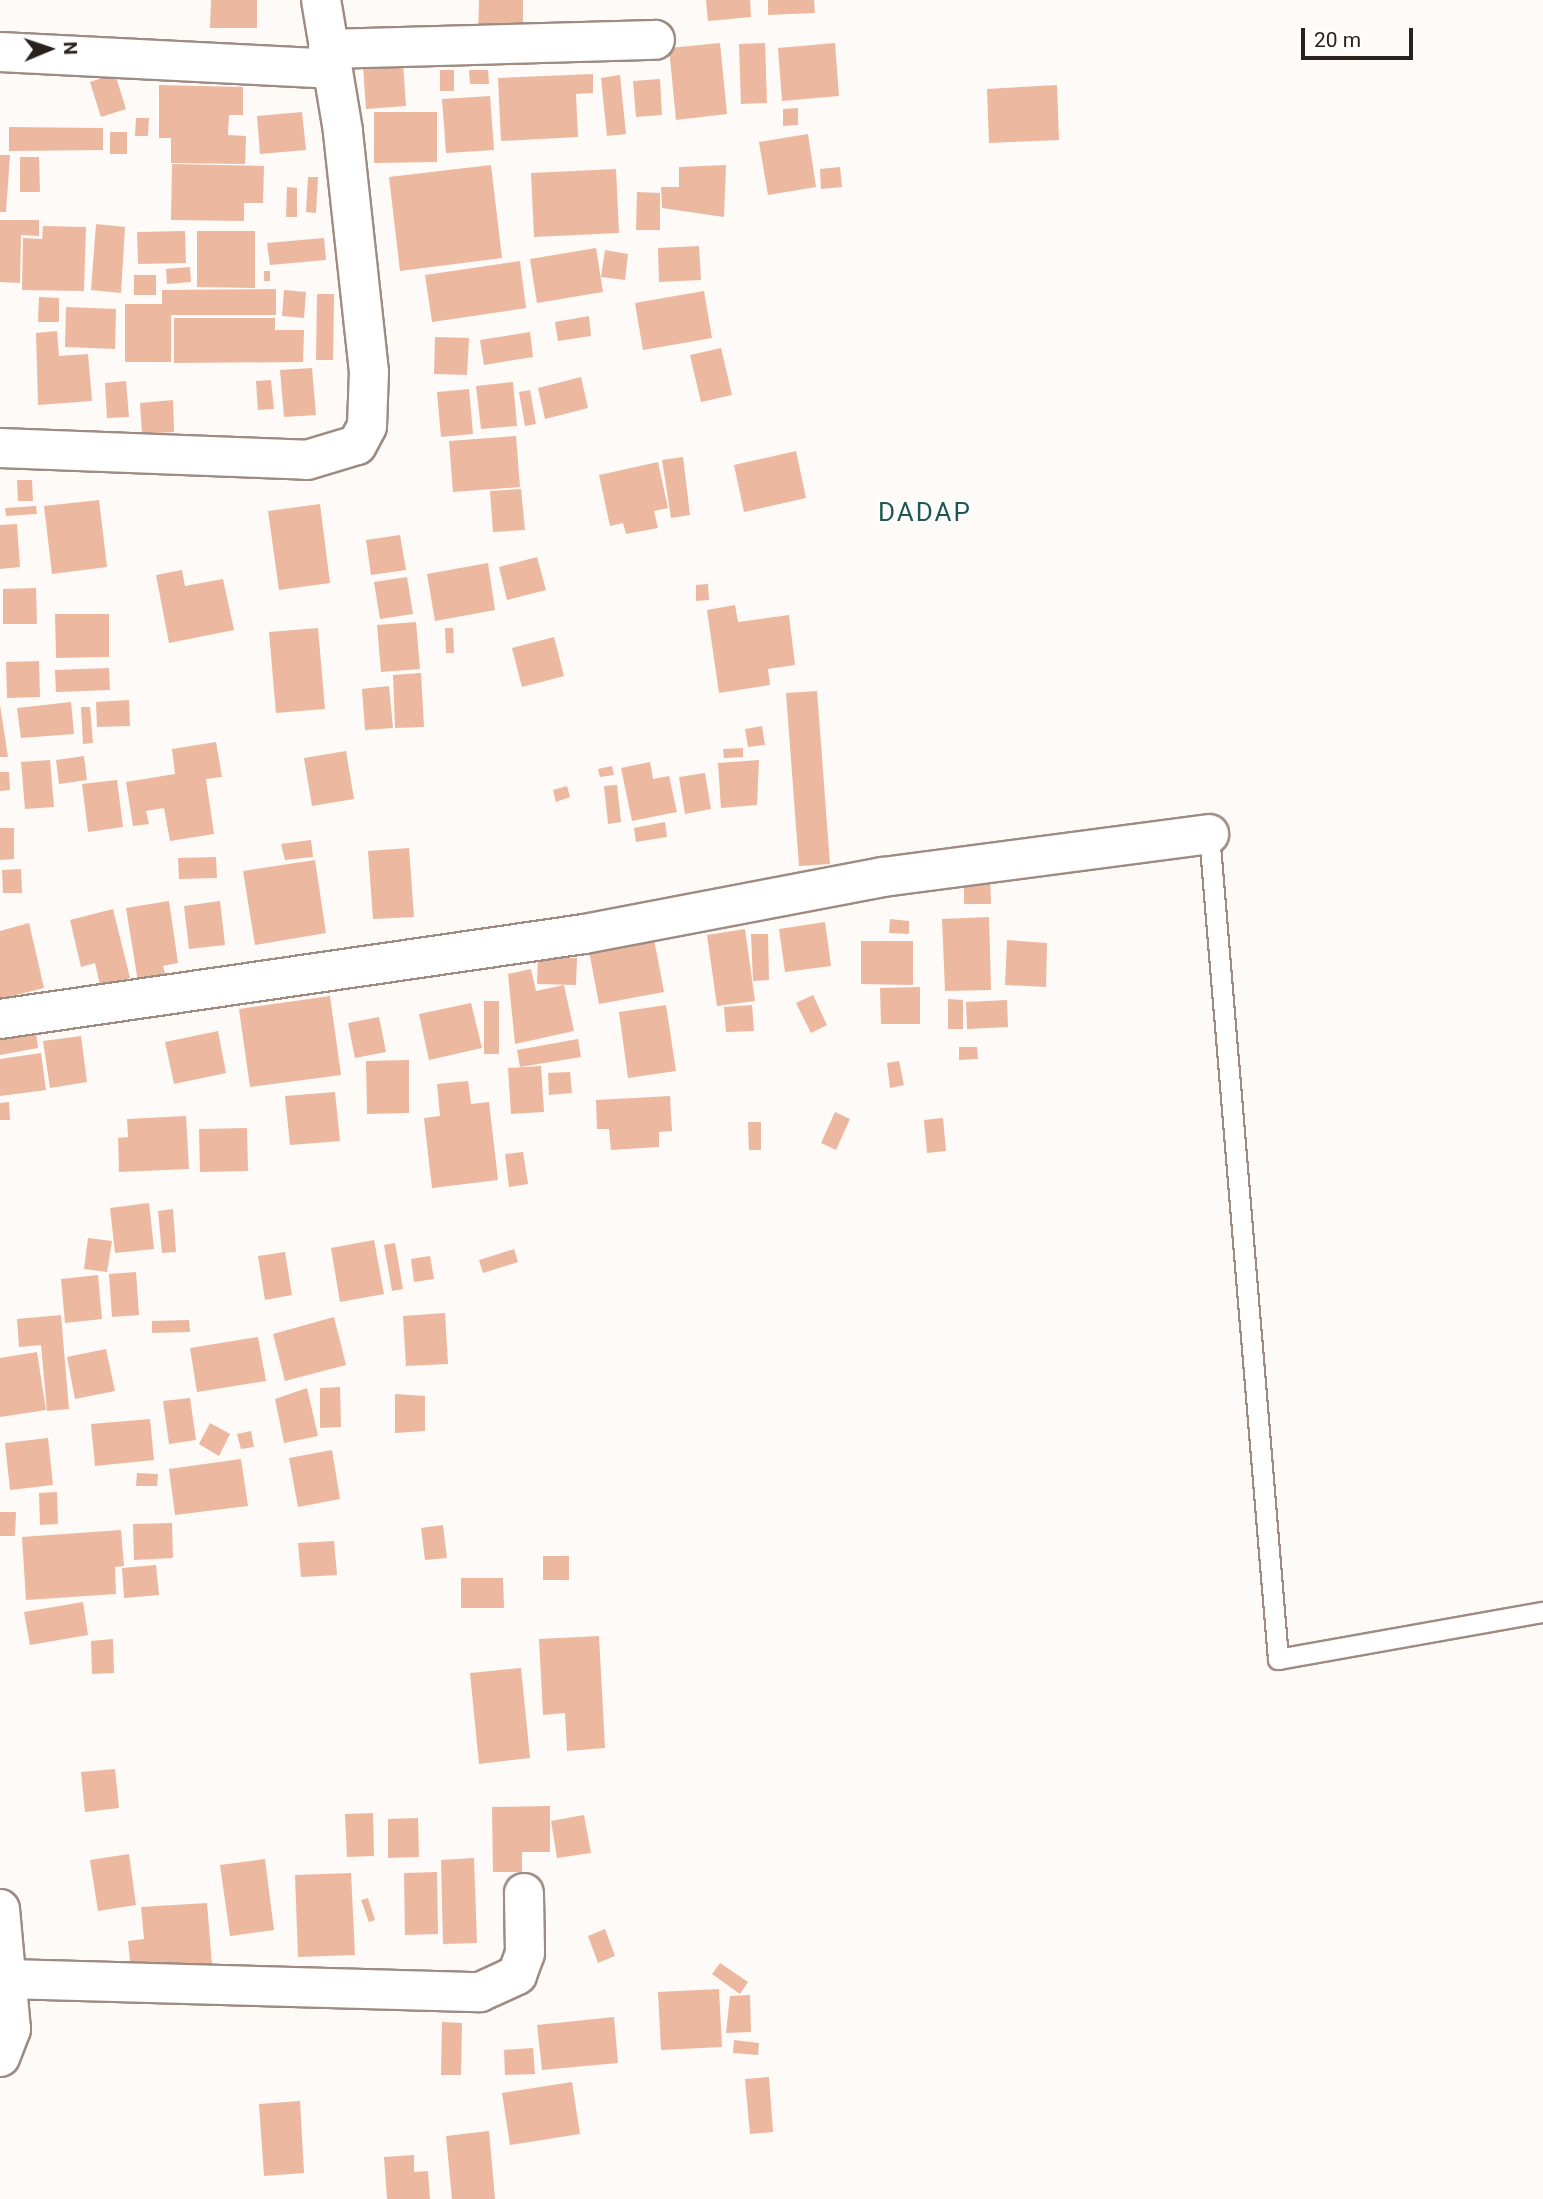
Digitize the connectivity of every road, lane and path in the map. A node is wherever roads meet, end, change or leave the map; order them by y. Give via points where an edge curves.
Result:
1 (321, 0) edge
2 (654, 40) dead end
3 (0, 52) edge
4 (330, 59) junction
5 (0, 448) edge
6 (1209, 834) joint
7 (0, 1019) edge
8 (1543, 1612) edge
9 (524, 1893) dead end
10 (0, 1909) edge
11 (8, 1979) junction
12 (0, 2057) edge

1 - 4 street
2 - 4 street
3 - 4 street
4 - 5 street via 369,382 367,426 357,445 307,460
6 - 7 street via 883,877 584,934
6 - 8 lane via 1278,1659
9 - 11 street via 525,1953 517,1975 480,1992
10 - 11 street
11 - 12 street via 11,2029

